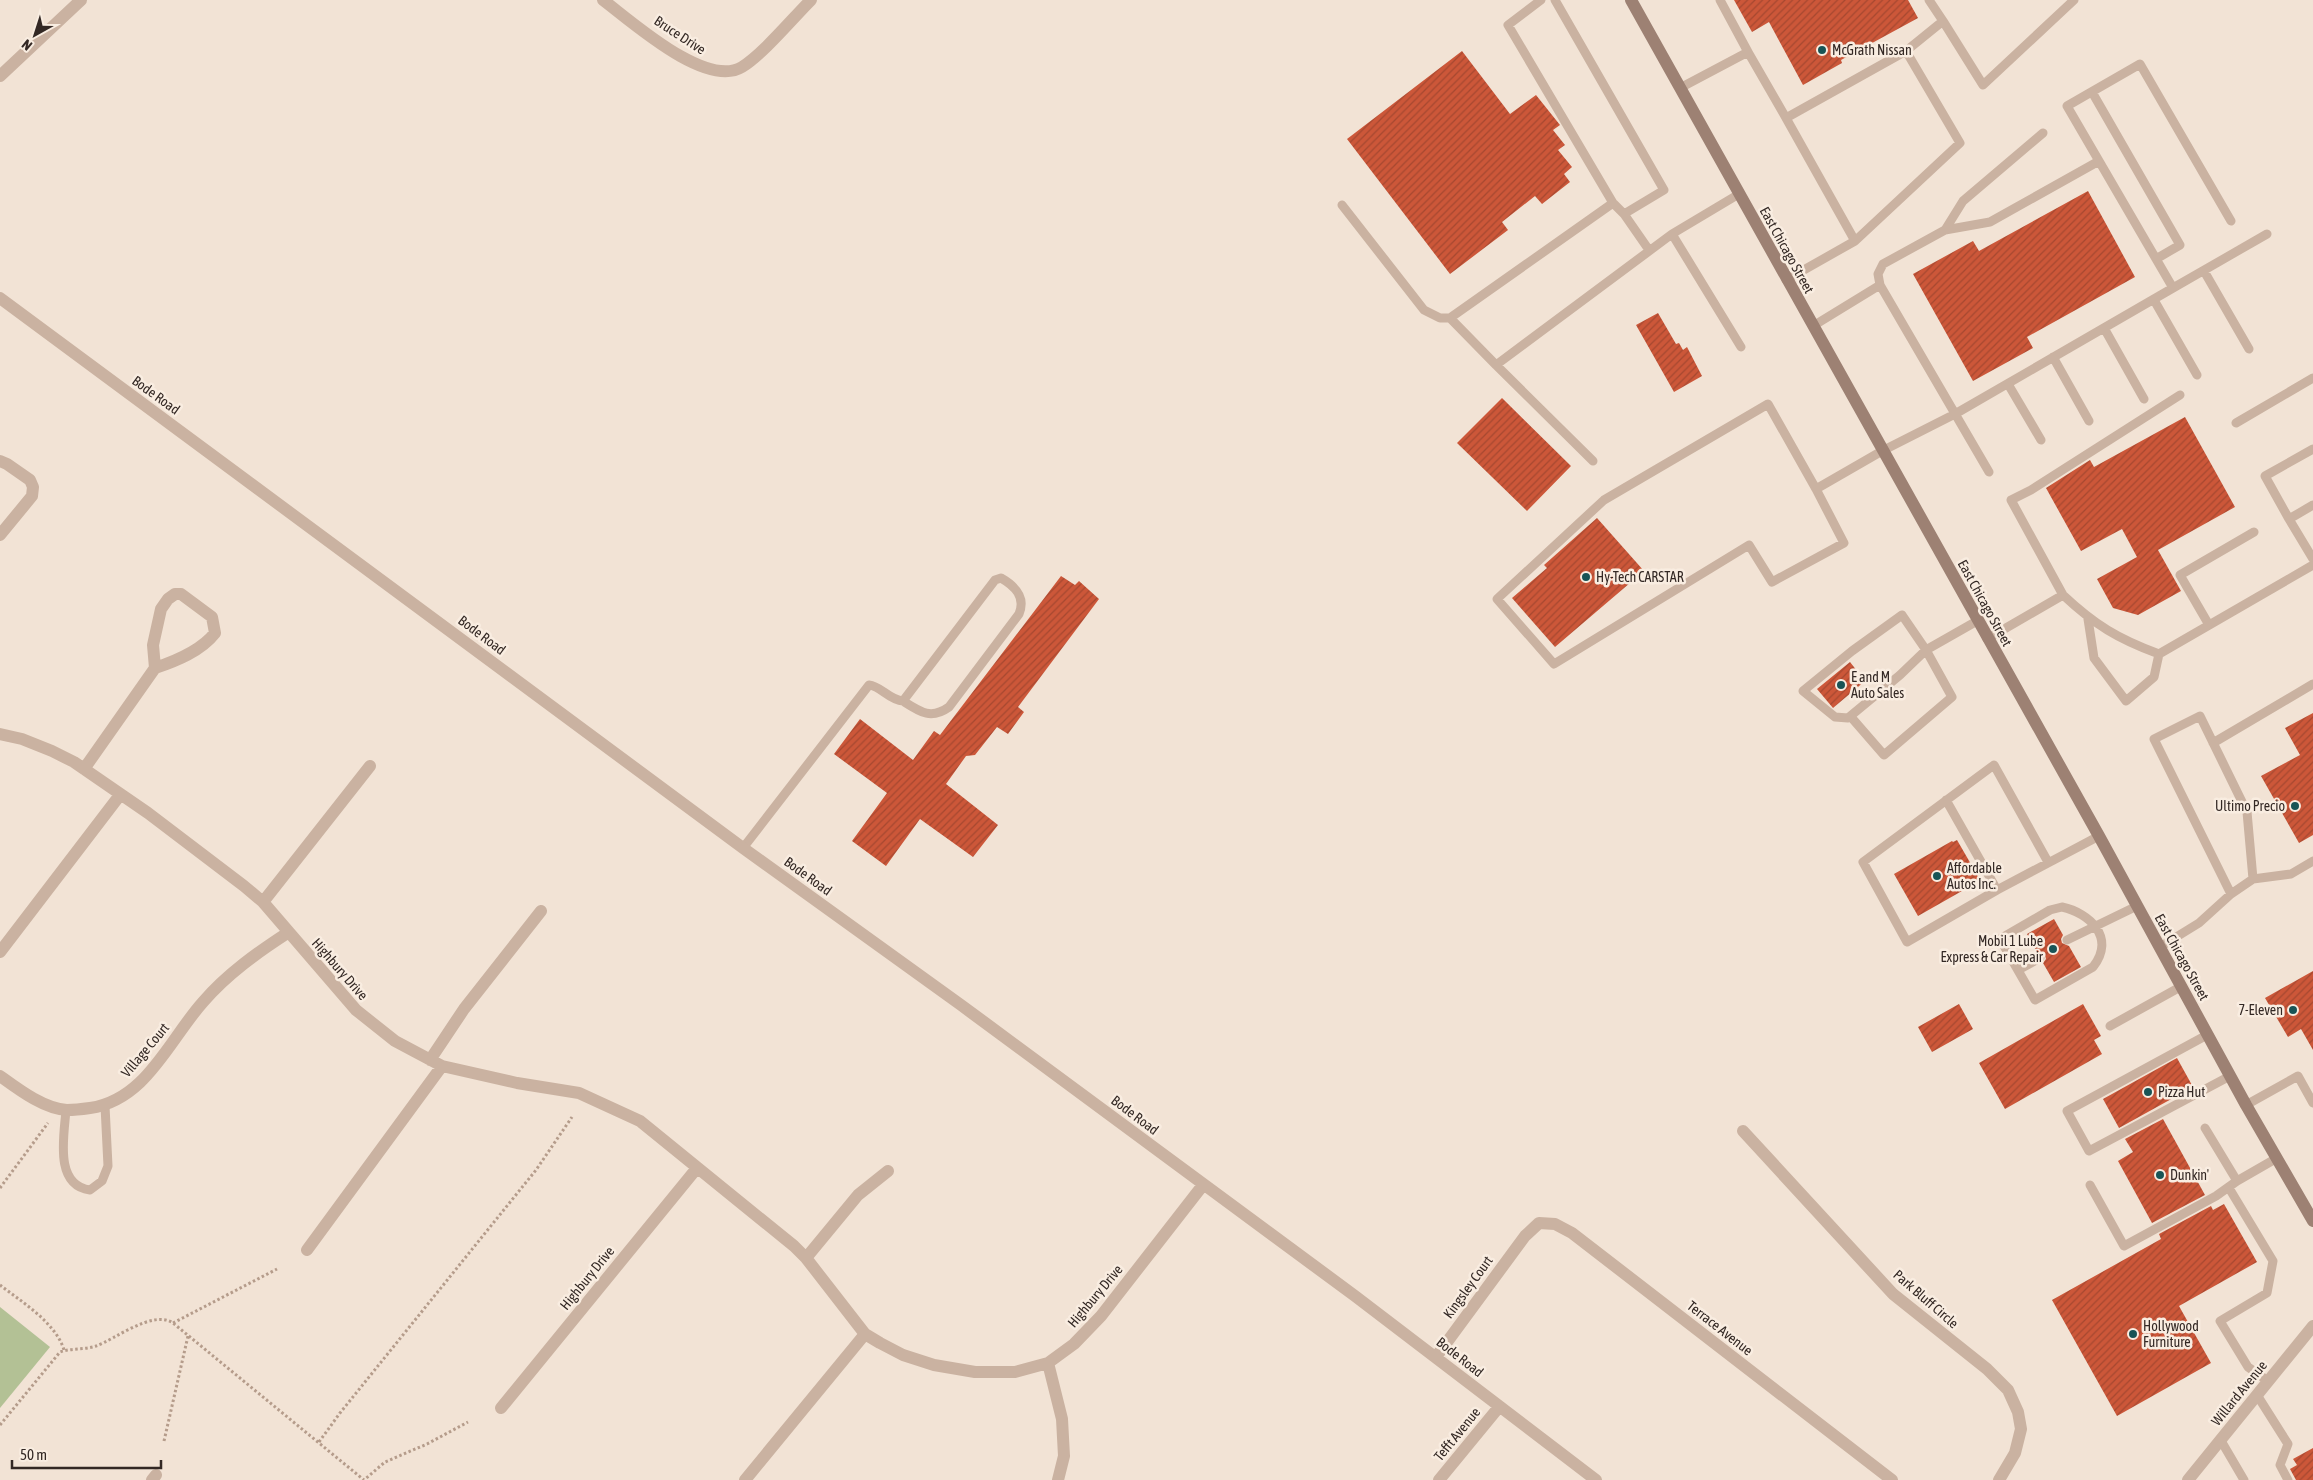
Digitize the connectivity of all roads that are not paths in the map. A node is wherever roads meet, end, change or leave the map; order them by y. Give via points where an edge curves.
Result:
1 (81, 0) edge
2 (603, 0) edge
3 (811, 0) edge
4 (1542, 0) edge
5 (1555, 0) edge
6 (1631, 0) edge
7 (1720, 0) edge
8 (1929, 0) edge
9 (2074, 0) edge
10 (1943, 21) junction
11 (1906, 51) junction
12 (1748, 52) junction
13 (0, 76) edge
14 (1680, 88) junction
15 (2092, 92) junction
16 (1786, 118) junction
17 (2043, 133) dead end
18 (2099, 161) junction
19 (1739, 194) junction
20 (1613, 203) junction
21 (1342, 205) dead end
22 (1624, 214) junction
23 (2231, 221) dead end
24 (1945, 230) junction
25 (1672, 234) junction
26 (2267, 234) dead end
27 (1855, 241) junction
28 (1649, 250) junction
29 (2156, 259) junction
30 (2204, 271) junction
31 (1786, 280) junction
32 (1880, 285) junction
33 (2173, 288) junction
34 (0, 298) edge
35 (2154, 300) junction
36 (1450, 318) junction
37 (1813, 326) junction
38 (2104, 328) junction
39 (1741, 347) dead end
40 (2249, 349) dead end
41 (2053, 357) junction
42 (1496, 365) junction
43 (2197, 375) dead end
44 (2313, 378) edge
45 (2008, 384) junction
46 (2180, 395) dead end
47 (2144, 399) dead end
48 (1955, 414) junction
49 (2089, 421) dead end
50 (2236, 423) dead end
51 (2041, 440) dead end
52 (2313, 449) edge
53 (1882, 451) junction
54 (0, 461) edge
55 (1593, 461) dead end
56 (1989, 472) dead end
57 (1816, 490) junction
58 (2313, 505) edge
59 (2289, 519) junction
60 (2254, 532) dead end
61 (0, 535) edge
62 (2313, 559) edge
63 (2313, 565) edge
64 (2063, 595) junction
65 (2088, 619) junction
66 (1977, 621) junction
67 (2209, 625) junction
68 (1988, 639) junction
69 (1926, 650) junction
70 (2159, 654) junction
71 (155, 668) junction
72 (2313, 684) edge
73 (903, 701) junction
74 (1851, 717) junction
75 (0, 734) edge
76 (2213, 743) junction
77 (370, 766) dead end
78 (84, 769) junction
79 (120, 795) junction
80 (1946, 800) junction
81 (2098, 836) junction
82 (743, 848) junction
83 (2313, 861) edge
84 (2048, 862) junction
85 (2253, 880) junction
86 (1997, 890) junction
87 (2231, 894) junction
88 (263, 902) junction
89 (2137, 906) junction
90 (540, 911) dead end
91 (2097, 926) junction
92 (289, 932) junction
93 (2066, 940) dead end
94 (2160, 947) junction
95 (0, 952) edge
96 (2040, 958) dead end
97 (2018, 970) junction
98 (2182, 986) junction
99 (2110, 1026) dead end
100 (2207, 1035) junction
101 (430, 1060) junction
102 (442, 1066) junction
103 (0, 1076) edge
104 (2230, 1076) junction
105 (2313, 1103) edge
106 (2246, 1105) junction
107 (105, 1106) junction
108 (66, 1110) junction
109 (2205, 1128) dead end
110 (1743, 1131) dead end
111 (2277, 1158) junction
112 (697, 1168) junction
113 (888, 1171) dead end
114 (2237, 1181) junction
115 (1203, 1185) junction
116 (2090, 1185) dead end
117 (2229, 1188) junction
118 (2313, 1221) edge
119 (1525, 1236) joint
120 (307, 1250) dead end
121 (806, 1258) junction
122 (2313, 1326) edge
123 (865, 1334) junction
124 (1436, 1357) junction
125 (1048, 1363) junction
126 (2268, 1381) junction
127 (2257, 1394) junction
128 (1499, 1407) junction
129 (501, 1408) dead end
130 (2220, 1439) junction
131 (745, 1480) edge
132 (1058, 1480) edge
133 (1439, 1480) edge
134 (1596, 1480) edge
135 (1892, 1480) edge
136 (1999, 1480) edge
137 (2188, 1480) edge
138 (2244, 1480) edge
139 (2288, 1480) edge

1 - 13 street
2 - 3 street, Bruce Drive via 678,55 697,66 718,72 741,68
4 - 20 lane via 1508,25
5 - 22 lane via 1664,190
6 - 14 main road, East Chicago Street
7 - 12 lane
8 - 10 lane
9 - 10 lane via 1983,85
10 - 11 lane
11 - 16 lane
11 - 27 lane via 1960,143
12 - 14 lane
12 - 16 lane
14 - 19 main road, East Chicago Street
15 - 18 lane via 2068,106
15 - 23 lane via 2140,64
15 - 29 lane via 2180,245
16 - 27 lane
17 - 24 lane via 1963,201
18 - 24 lane via 1990,222
18 - 29 lane
19 - 25 lane
19 - 31 main road, East Chicago Street
20 - 22 lane
20 - 36 lane
21 - 36 lane via 1424,310 1440,318
22 - 28 lane
24 - 32 lane via 1883,264 1878,274
25 - 28 lane
25 - 39 lane
26 - 30 lane
27 - 31 lane
28 - 42 lane
29 - 33 lane
30 - 33 lane
30 - 40 lane
31 - 37 main road, East Chicago Street
32 - 37 lane
32 - 48 lane
33 - 35 lane
34 - 82 street, Bode Road
35 - 38 lane
35 - 43 lane
36 - 42 lane
37 - 53 main road, East Chicago Street
38 - 41 lane
38 - 47 lane
41 - 45 lane
41 - 49 lane
42 - 55 lane
44 - 50 lane
45 - 48 lane
45 - 51 lane
46 - 64 lane via 2011,500
48 - 53 lane
48 - 56 lane
52 - 59 lane via 2265,476
53 - 57 lane
53 - 66 main road, East Chicago Street
54 - 61 street via 30,480 33,487 32,496
57 - 57 lane via 1768,404 1604,500 1497,600 1554,664 1749,545 1772,582 1844,543
58 - 59 lane
59 - 62 lane
60 - 67 lane via 2180,575
63 - 67 lane
64 - 65 lane
64 - 68 lane
65 - 70 lane via 2125,642
65 - 70 lane via 2094,658 2126,701 2154,677
66 - 68 main road, East Chicago Street
66 - 69 lane
67 - 70 lane
68 - 81 main road, East Chicago Street
69 - 74 lane
69 - 74 lane via 1952,697 1884,755
69 - 74 lane via 1902,615 1802,691 1837,718
71 - 71 street via 179,659 208,642 215,633 212,617 181,594 168,599 162,609 153,645
71 - 78 street
72 - 76 lane
73 - 73 lane via 995,580 1001,578 1017,589 1021,602 1019,614 949,706 928,715
73 - 82 lane via 868,685
75 - 78 street, Highbury Drive via 52,751
76 - 85 lane via 2247,812
76 - 87 lane via 2200,716 2154,739
77 - 88 street
78 - 79 street, Highbury Drive
79 - 88 street, Highbury Drive
79 - 95 street
80 - 84 lane via 1994,764
80 - 86 lane
80 - 86 lane via 1863,862 1907,942
81 - 84 lane
81 - 89 main road, East Chicago Street
82 - 115 street, Bode Road
83 - 85 lane via 2291,874
84 - 86 lane
85 - 87 lane
87 - 94 lane via 2199,923
88 - 92 street, Highbury Drive
89 - 91 lane
89 - 94 main road, East Chicago Street
90 - 101 street via 464,1009
91 - 93 lane
91 - 97 lane via 2101,946 2093,967 2035,1000
91 - 97 lane via 2072,910 2062,907 2050,910 2000,939
92 - 101 street, Highbury Drive via 356,1010 395,1041
92 - 107 street, Village Court via 226,979 204,1001 138,1085
94 - 98 main road, East Chicago Street
96 - 97 lane
98 - 99 lane
98 - 100 main road, East Chicago Street
100 - 104 main road, East Chicago Street
100 - 104 lane via 2067,1111 2089,1151
101 - 102 street, Highbury Drive
102 - 112 street, Highbury Drive via 579,1094 640,1121
102 - 120 street
103 - 108 street, Village Court via 48,1105
104 - 106 main road, East Chicago Street
105 - 106 lane via 2298,1076
106 - 111 main road, East Chicago Street
107 - 108 street, Village Court
107 - 108 lane via 108,1166 102,1181 90,1190 80,1188 70,1178 63,1157
109 - 114 lane
110 - 136 street, Park Bluff Circle via 1893,1294 1987,1369 2008,1390 2018,1412 2020,1429 2015,1454
111 - 114 lane
111 - 118 main road, East Chicago Street
112 - 121 street, Highbury Drive
112 - 129 street, Highbury Drive
113 - 121 street via 858,1195
114 - 117 lane
115 - 124 street, Bode Road
115 - 125 street, Highbury Drive via 1101,1316 1074,1344
116 - 117 lane via 2124,1246
117 - 126 lane via 2273,1261 2267,1293 2220,1321 2248,1367
119 - 124 street, Kingsley Court
119 - 135 street, Terrace Avenue via 1533,1227 1544,1223 1561,1226 1572,1233
121 - 123 street, Highbury Drive
122 - 126 street, Willard Avenue
123 - 125 street, Highbury Drive via 903,1355 967,1371 1015,1372
123 - 131 street
124 - 128 street, Bode Road
125 - 132 street via 1062,1419 1064,1456
126 - 127 street, Willard Avenue
127 - 130 street, Willard Avenue
127 - 139 lane via 2288,1444 2280,1465
128 - 133 street, Tefft Avenue
128 - 134 street, Bode Road
130 - 137 street, Willard Avenue
130 - 138 lane

